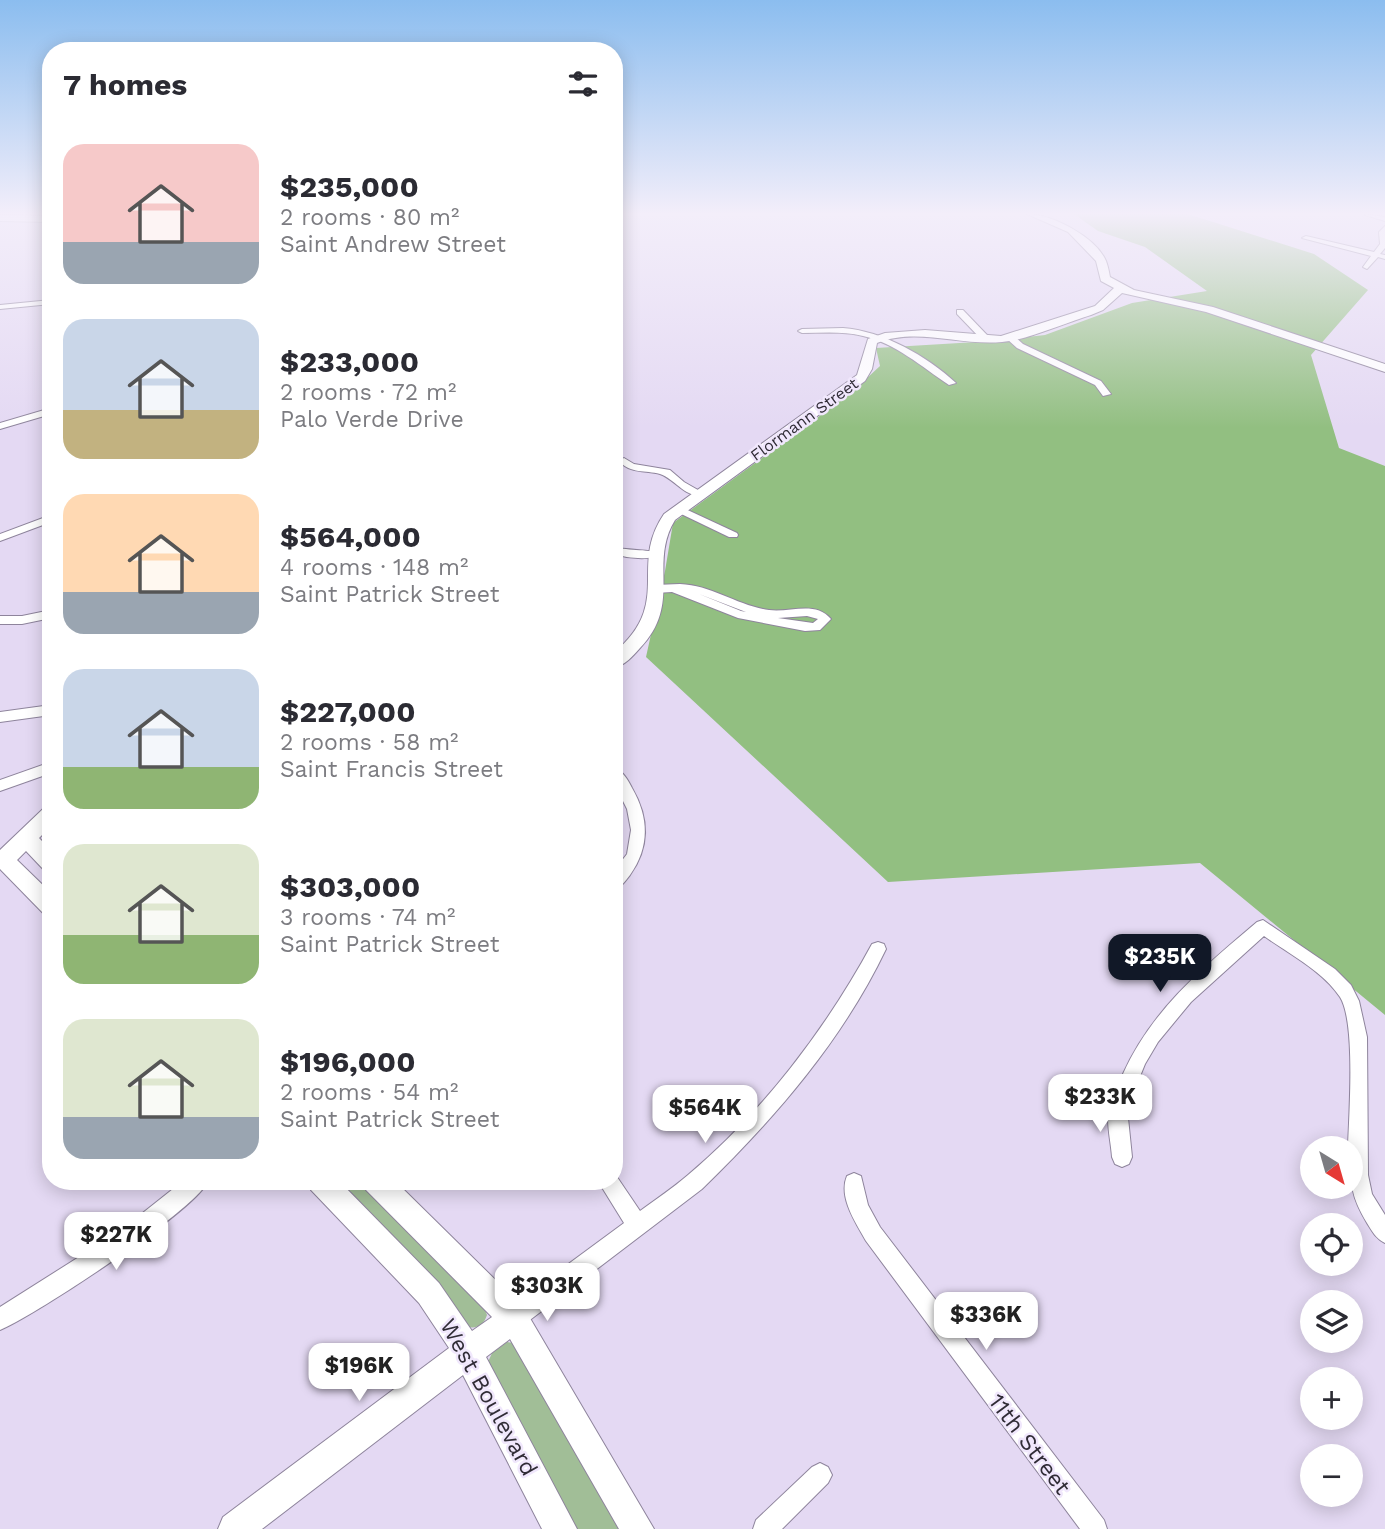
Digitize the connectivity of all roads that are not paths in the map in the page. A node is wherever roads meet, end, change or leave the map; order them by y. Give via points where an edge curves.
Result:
1 (1115, 285) edge
2 (1120, 289) junction
3 (42, 303) edge
4 (0, 307) edge
5 (960, 312) dead end
6 (802, 331) dead end
7 (1010, 337) junction
8 (878, 338) junction
9 (985, 338) junction
10 (1385, 368) edge
11 (952, 383) dead end
12 (1106, 394) dead end
13 (42, 414) edge
14 (0, 426) edge
15 (624, 461) dead end
16 (700, 494) junction
17 (679, 509) junction
18 (42, 522) edge
19 (733, 535) dead end
20 (0, 538) edge
21 (623, 553) edge
22 (655, 554) junction
23 (655, 589) junction
24 (676, 589) junction
25 (42, 616) edge
26 (0, 620) edge
27 (623, 654) edge
28 (42, 711) edge
29 (0, 717) edge
30 (42, 770) edge
31 (0, 786) edge
32 (623, 788) edge
33 (42, 821) edge
34 (25, 837) junction
35 (42, 855) edge
36 (1, 859) edge
37 (623, 870) edge
38 (42, 898) edge
39 (878, 949) dead end
40 (1122, 1157) dead end
41 (854, 1183) dead end
42 (188, 1190) edge
43 (329, 1190) edge
44 (385, 1190) edge
45 (614, 1190) edge
46 (638, 1225) junction
47 (1385, 1233) edge
48 (514, 1318) junction
49 (0, 1319) edge
50 (469, 1353) junction
51 (820, 1475) dead end
52 (235, 1529) edge
53 (560, 1529) edge
54 (637, 1529) edge
55 (765, 1529) edge
56 (1095, 1529) edge

1 - 2 street
2 - 7 street via 1087,313
2 - 10 street via 1209,309
3 - 4 street
5 - 9 street
6 - 8 street via 856,332
7 - 9 street
7 - 12 street via 1098,383
8 - 9 street via 932,333
8 - 11 street
8 - 16 street, Flormann Street via 869,344 868,367 861,378
13 - 14 street
15 - 16 street via 631,467 666,472
16 - 17 street, Flormann Street
17 - 19 street
17 - 22 street, Flormann Street via 661,528
18 - 20 street
21 - 22 street
22 - 23 street, Flormann Street
23 - 24 street
23 - 27 street, Flormann Street via 654,612 638,640
24 - 24 street via 738,614 805,627 816,627 825,619 808,612 755,611 698,590
25 - 26 street
28 - 29 street
30 - 31 street
32 - 37 street via 633,804 638,833 636,852
33 - 34 street
34 - 35 street
34 - 36 street
36 - 38 street
39 - 46 street via 856,994 804,1065 721,1157
40 - 47 street via 1118,1108 1134,1067 1174,1007 1263,927 1344,989 1356,1017 1358,1175 1363,1198
41 - 56 street, 11th Street via 859,1208 873,1234
42 - 49 street via 115,1248
43 - 50 street, West Boulevard via 429,1293
44 - 48 street
45 - 46 street
46 - 48 street
48 - 50 street
48 - 54 street
50 - 52 street
50 - 53 street, West Boulevard
51 - 55 street

